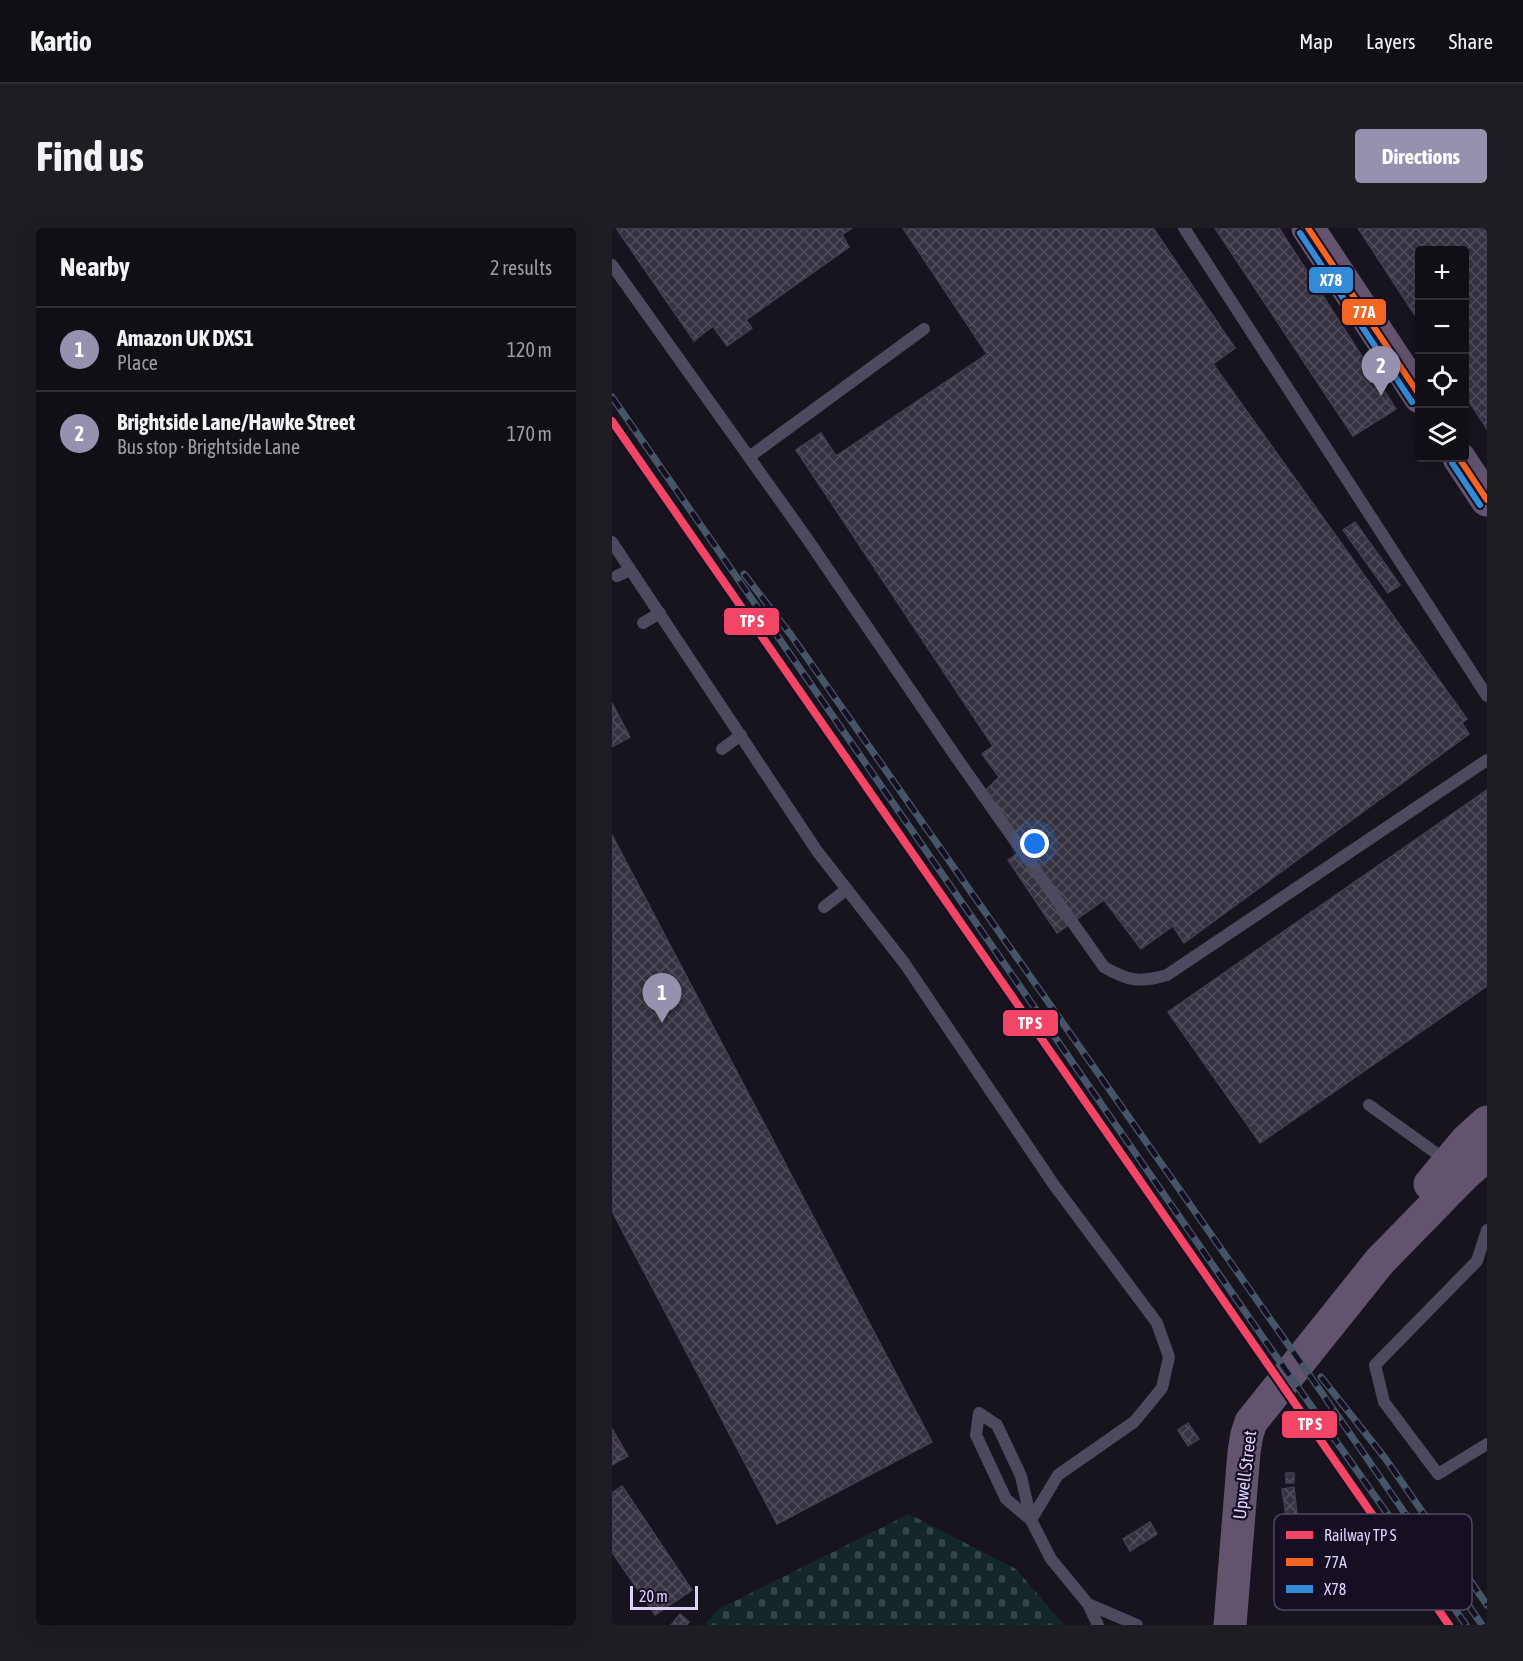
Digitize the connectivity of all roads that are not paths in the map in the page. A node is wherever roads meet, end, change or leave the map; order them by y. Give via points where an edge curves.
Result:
1 (1184, 228) edge
2 (1308, 228) edge
3 (612, 265) edge
4 (924, 329) dead end
5 (1415, 392) edge
6 (749, 457) junction
7 (1462, 462) edge
8 (1487, 500) edge
9 (612, 542) edge
10 (630, 570) junction
11 (617, 576) dead end
12 (660, 613) junction
13 (643, 623) dead end
14 (1487, 696) edge
15 (741, 735) junction
16 (722, 749) dead end
17 (1487, 760) edge
18 (847, 889) junction
19 (824, 907) dead end
20 (1369, 1105) dead end
21 (1476, 1143) edge
22 (1487, 1230) edge
23 (1487, 1444) edge
24 (1031, 1520) junction
25 (1088, 1604) junction
26 (1098, 1625) edge
27 (1137, 1625) edge
28 (1230, 1625) edge

1 - 14 lane
2 - 5 main road
3 - 6 lane
4 - 6 lane
6 - 17 lane via 1104,967 1122,977 1148,981 1167,975
7 - 8 main road
9 - 10 lane
10 - 11 lane
10 - 12 lane
12 - 13 lane
12 - 15 lane
15 - 16 lane
15 - 18 lane via 817,851
18 - 19 lane
18 - 24 lane via 905,964 1054,1185 1157,1323 1169,1357 1162,1389 1134,1422 1058,1475
20 - 21 lane
21 - 28 main road, Upwell Street via 1251,1422 1244,1452
22 - 23 lane via 1477,1261 1375,1365 1384,1402 1438,1474
24 - 24 lane via 1006,1499 976,1435 979,1413 997,1425 1021,1476
24 - 25 lane via 1051,1559
25 - 26 lane
25 - 27 lane

